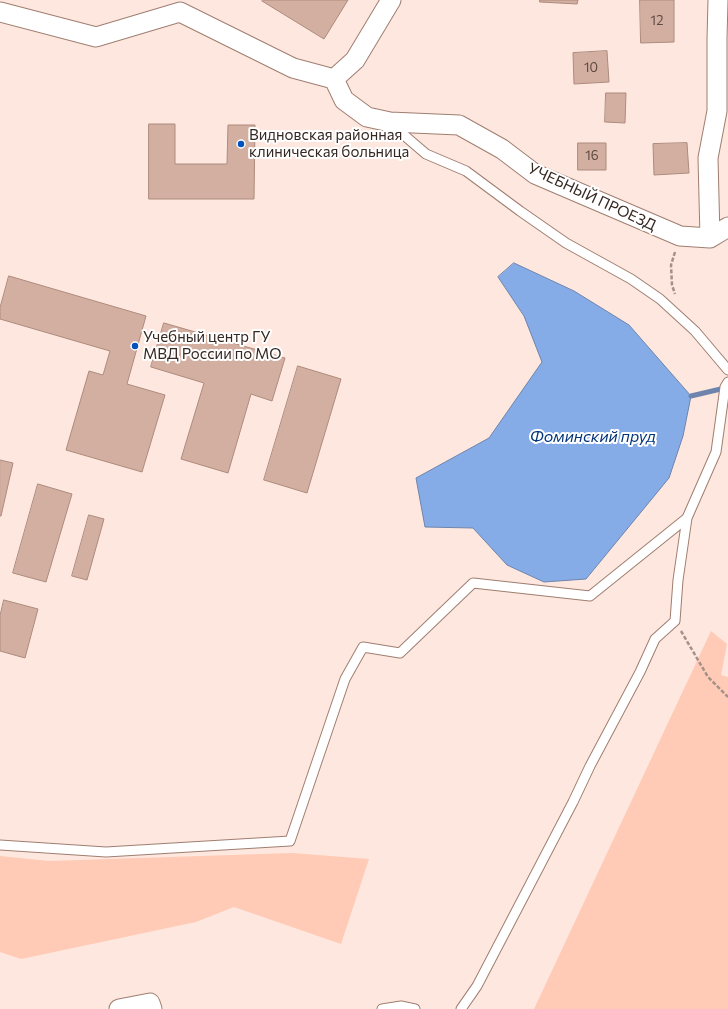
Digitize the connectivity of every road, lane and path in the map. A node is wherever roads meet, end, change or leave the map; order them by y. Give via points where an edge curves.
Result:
1 (391, 0) edge
2 (718, 0) edge
3 (0, 12) edge
4 (334, 79) junction
5 (390, 122) junction
6 (728, 227) edge
7 (680, 236) junction
8 (710, 238) junction
9 (676, 296) dead end
10 (728, 370) edge
11 (728, 382) edge
12 (687, 518) junction
13 (675, 621) junction
14 (728, 697) edge
15 (0, 845) edge
16 (119, 1009) edge
17 (152, 1009) edge
18 (382, 1009) edge
19 (414, 1009) edge
20 (461, 1009) edge

1 - 4 street via 355,60
2 - 8 street via 717,111 708,158
3 - 4 street via 96,37 180,12 293,68
4 - 5 street, УЧЕБНЫЙ ПРОЕЗД via 344,100 367,117
5 - 7 street, УЧЕБНЫЙ ПРОЕЗД via 459,125 502,149 535,174
5 - 10 lane via 426,154 466,171 566,243 631,279 660,299 694,331
6 - 8 street
7 - 8 street, УЧЕБНЫЙ ПРОЕЗД
7 - 9 path via 671,265 672,285
11 - 12 lane via 725,387 716,452
12 - 13 lane
12 - 15 lane via 590,596 473,583 400,653 363,647 345,679 290,842 106,852
13 - 14 path via 708,677
13 - 20 lane via 655,639 477,986
16 - 17 street via 150,1003
18 - 19 lane via 401,1006

